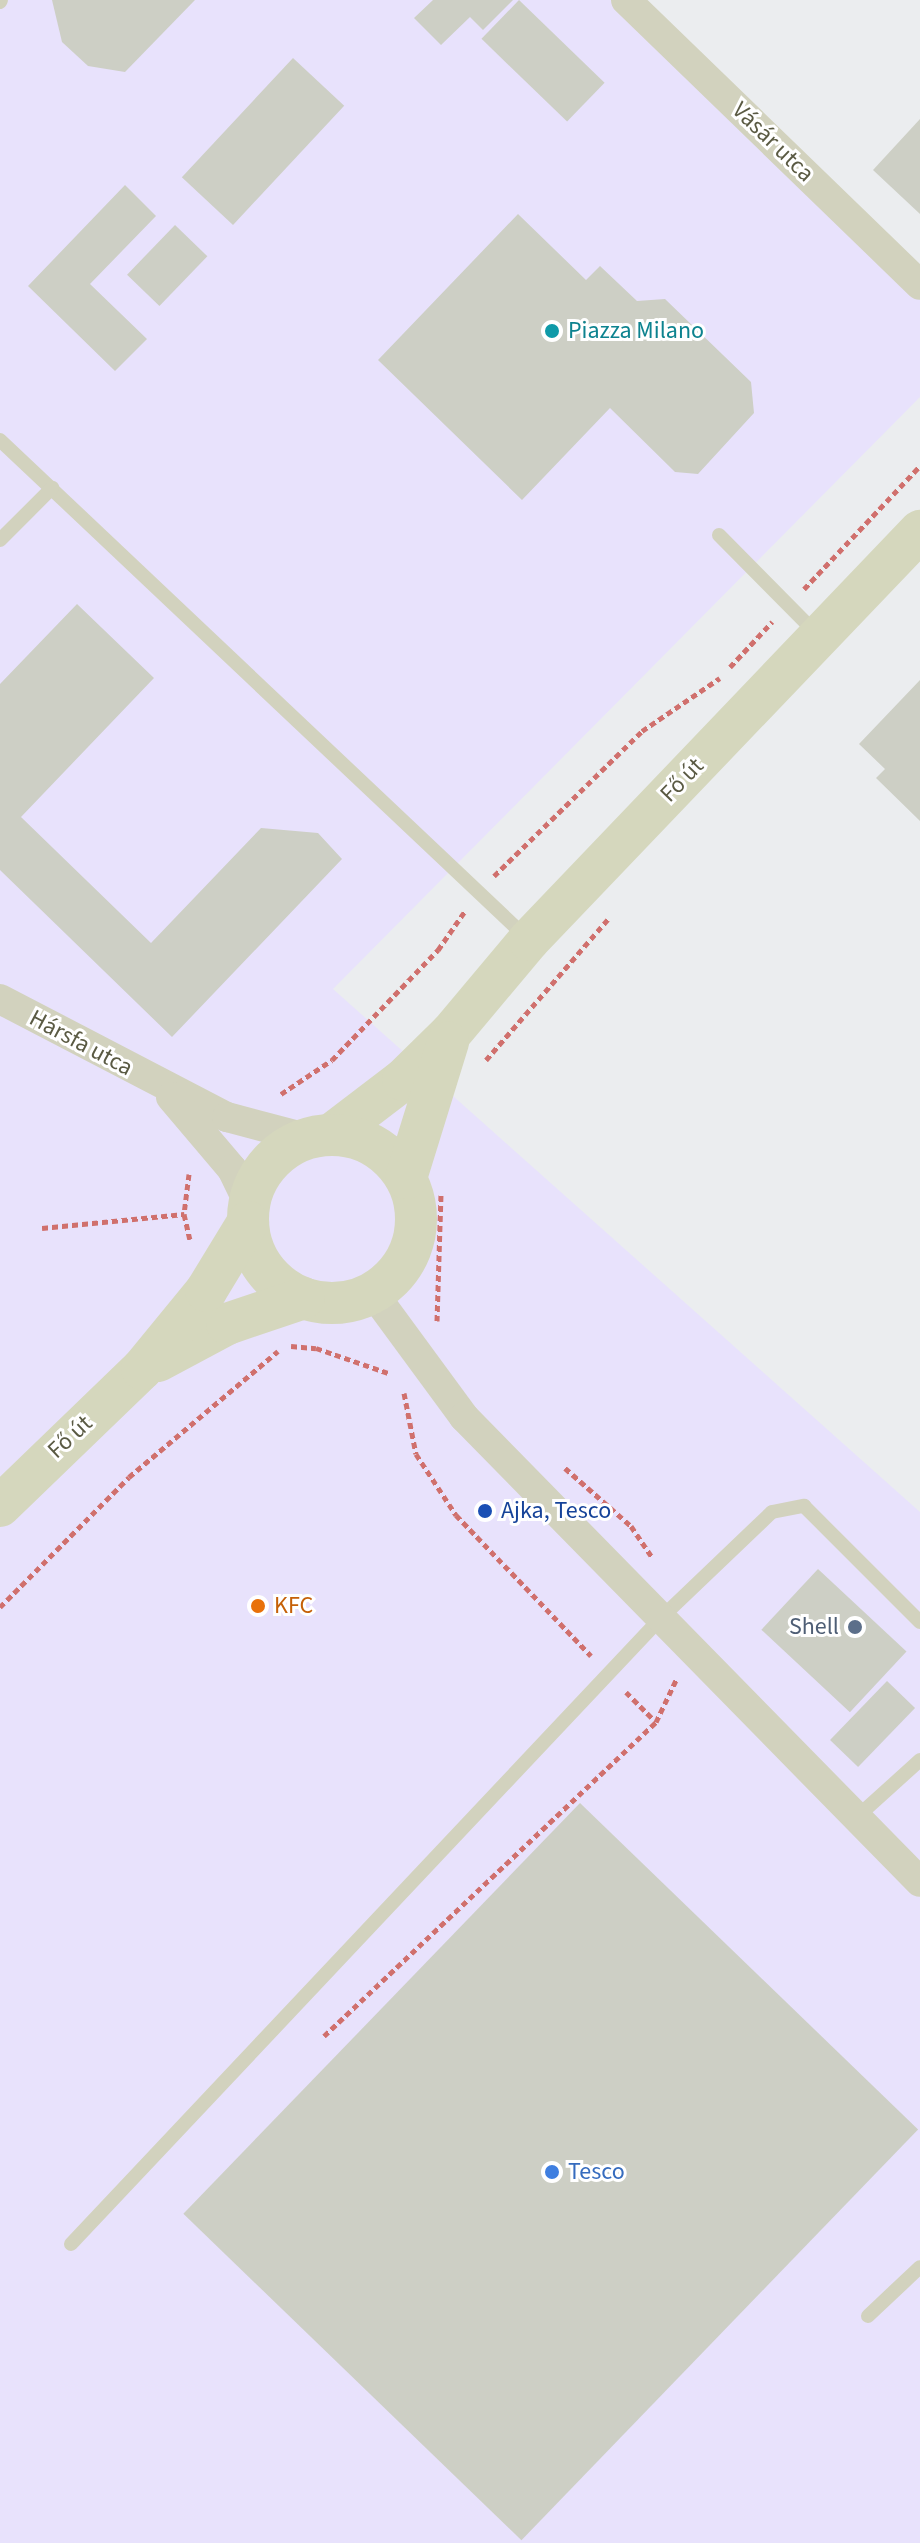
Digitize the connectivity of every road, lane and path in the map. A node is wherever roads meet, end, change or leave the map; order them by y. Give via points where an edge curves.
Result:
1 (626, 0) edge
2 (920, 285) edge
3 (0, 440) edge
4 (920, 466) edge
5 (52, 488) junction
6 (920, 531) edge
7 (719, 535) dead end
8 (0, 540) edge
9 (790, 603) junction
10 (819, 637) junction
11 (480, 891) junction
12 (529, 940) junction
13 (0, 999) edge
14 (451, 1033) junction
15 (162, 1087) junction
16 (272, 1095) dead end
17 (319, 1136) junction
18 (189, 1174) dead end
19 (423, 1178) junction
20 (248, 1213) junction
21 (184, 1214) junction
22 (42, 1228) dead end
23 (194, 1256) dead end
24 (373, 1293) junction
25 (304, 1298) junction
26 (437, 1329) dead end
27 (142, 1369) junction
28 (559, 1462) dead end
29 (0, 1506) edge
30 (0, 1607) edge
31 (669, 1610) junction
32 (920, 1622) edge
33 (691, 1649) junction
34 (609, 1675) junction
35 (656, 1722) junction
36 (917, 1765) edge
37 (857, 1817) junction
38 (920, 1882) edge
39 (324, 2036) dead end
40 (71, 2244) dead end
41 (920, 2267) edge
42 (868, 2316) dead end

1 - 2 street, Vásár utca
3 - 5 lane
4 - 9 path
5 - 8 lane
5 - 11 lane
6 - 10 main road, Fő út
7 - 9 lane
9 - 10 lane
9 - 11 path via 718,681 642,731
10 - 12 main road, Fő út
11 - 12 lane
11 - 16 path via 438,950 332,1060 283,1094
12 - 14 main road, Fő út
13 - 15 street, Hársfa utca
14 - 17 main road, Fő út via 403,1080
14 - 19 main road, Fő út
15 - 17 street, Hársfa utca via 227,1117
15 - 20 street, Hársfa utca via 232,1169
17 - 19 main road via 375,1146
17 - 20 main road via 262,1170
18 - 21 path
19 - 24 main road via 414,1236 399,1268
19 - 26 path
20 - 25 main road via 251,1242 270,1277
20 - 27 main road, Fő út via 206,1291
21 - 22 path
21 - 23 path
24 - 25 main road via 339,1303
24 - 31 street via 464,1417
25 - 27 main road, Fő út via 227,1324
27 - 29 main road, Fő út
28 - 31 path via 631,1526
30 - 34 path via 129,1477 284,1346 316,1348 401,1377 416,1454 456,1515
31 - 32 lane via 772,1512 804,1506
31 - 33 street
31 - 34 lane
33 - 35 path
33 - 37 street
34 - 35 path
34 - 40 lane
35 - 39 path
36 - 37 lane
37 - 38 street
41 - 42 lane

